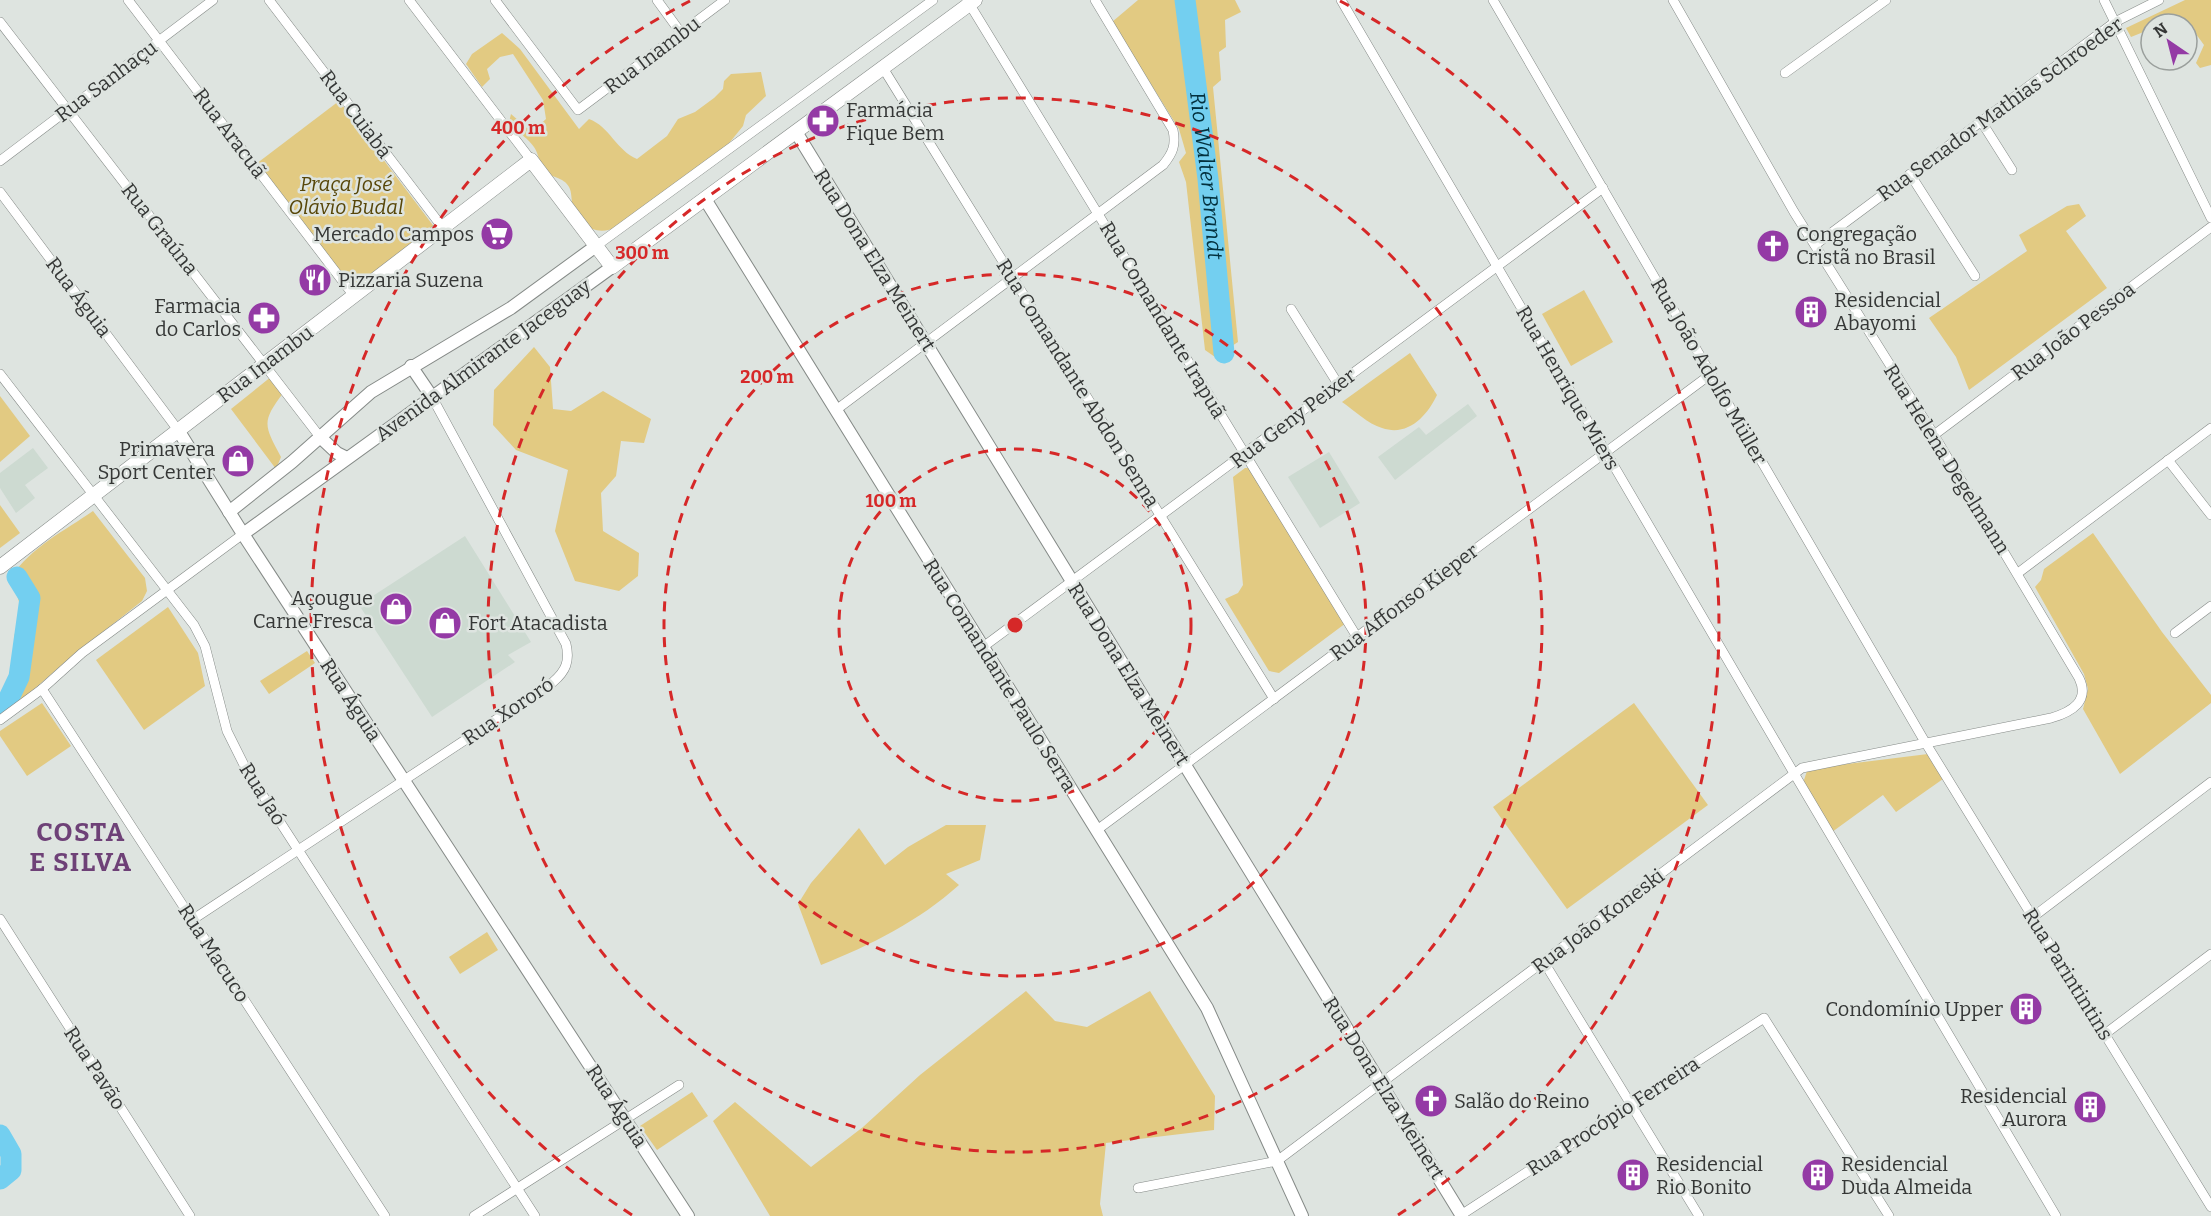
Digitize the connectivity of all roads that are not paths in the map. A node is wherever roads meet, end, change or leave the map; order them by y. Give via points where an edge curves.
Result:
1 (128, 0) edge
2 (213, 0) edge
3 (269, 0) edge
4 (409, 0) edge
5 (495, 0) edge
6 (657, 0) edge
7 (725, 0) edge
8 (933, 0) edge
9 (1095, 0) edge
10 (1341, 0) edge
11 (1493, 0) edge
12 (1673, 0) edge
13 (1867, 0) edge
14 (1886, 0) edge
15 (2104, 0) edge
16 (2159, 0) edge
17 (972, 1) edge
18 (1874, 9) junction
19 (0, 22) edge
20 (2115, 22) junction
21 (681, 33) junction
22 (159, 40) junction
23 (883, 68) junction
24 (1785, 73) dead end
25 (68, 110) junction
26 (1981, 121) junction
27 (796, 132) junction
28 (531, 160) junction
29 (0, 161) edge
30 (2012, 170) dead end
31 (1910, 174) junction
32 (1603, 188) junction
33 (0, 192) edge
34 (705, 199) junction
35 (1098, 213) junction
36 (2211, 218) edge
37 (2211, 227) edge
38 (443, 228) junction
39 (1815, 245) junction
40 (596, 246) junction
41 (1497, 266) junction
42 (612, 267) junction
43 (1975, 276) dead end
44 (1012, 277) junction
45 (354, 296) junction
46 (1291, 309) dead end
47 (925, 342) junction
48 (265, 364) junction
49 (411, 366) junction
50 (0, 374) edge
51 (1711, 374) junction
52 (1338, 384) junction
53 (432, 397) junction
54 (836, 410) junction
55 (2211, 428) edge
56 (178, 430) junction
57 (1934, 435) junction
58 (320, 437) junction
59 (1605, 452) junction
60 (1245, 453) junction
61 (346, 458) junction
62 (2168, 460) junction
63 (92, 496) junction
64 (229, 512) junction
65 (2211, 515) edge
66 (1160, 516) junction
67 (243, 534) junction
68 (0, 567) edge
69 (2018, 573) junction
70 (1072, 581) junction
71 (166, 590) junction
72 (2211, 606) edge
73 (2175, 633) dead end
74 (1357, 637) junction
75 (983, 647) junction
76 (42, 689) junction
77 (1274, 699) junction
78 (2079, 703) joint
79 (0, 720) edge
80 (1925, 742) junction
81 (1185, 765) junction
82 (1795, 775) junction
83 (404, 781) junction
84 (2211, 782) edge
85 (1097, 830) junction
86 (298, 850) junction
87 (2033, 917) junction
88 (0, 919) edge
89 (192, 920) junction
90 (2211, 954) edge
91 (1544, 962) junction
92 (2105, 1035) junction
93 (1381, 1083) junction
94 (679, 1086) dead end
95 (1631, 1104) junction
96 (625, 1120) junction
97 (1277, 1161) junction
98 (1138, 1188) dead end
99 (517, 1189) junction
100 (2211, 1207) edge
101 (1462, 1215) edge
102 (190, 1216) edge
103 (385, 1216) edge
104 (474, 1216) edge
105 (535, 1216) edge
106 (688, 1216) edge
107 (1302, 1216) edge
108 (1699, 1216) edge
109 (1889, 1216) edge
110 (2056, 1216) edge

1 - 22 street, Rua Aracuã
2 - 22 street, Rua Sanhaçu
3 - 38 street, Rua Cuiabá
4 - 28 street
5 - 21 street, Rua Inambu via 578,110
6 - 21 street
7 - 21 street, Rua Inambu
8 - 40 street, Avenida Almirante Jaceguay
9 - 35 street via 1173,130 1174,147 1162,165
10 - 41 street, Rua Henrique Miers
11 - 32 street, Rua João Adolfo Müller
12 - 39 street, Rua Helena Degelmann
13 - 18 street
14 - 18 street
15 - 20 street
16 - 20 street, Rua Senador Mathias Schroeder
17 - 23 main road, Avenida Almirante Jaceguay
17 - 35 street, Rua Comandante Irapuã
18 - 24 street
19 - 25 street, Rua Graúna
20 - 26 street, Rua Senador Mathias Schroeder
20 - 36 street
22 - 25 street, Rua Sanhaçu
22 - 45 street, Rua Aracuã
23 - 27 main road, Avenida Almirante Jaceguay
23 - 44 street, Rua Comandante Abdon Senna
25 - 29 street, Rua Sanhaçu
25 - 48 street, Rua Graúna
26 - 30 street
26 - 31 street, Rua Senador Mathias Schroeder
27 - 34 main road, Avenida Almirante Jaceguay
27 - 47 street, Rua Dona Elza Meinert
28 - 38 main road, Rua Inambu
28 - 40 main road
31 - 39 street, Rua Senador Mathias Schroeder
31 - 43 street
32 - 41 street, Rua Geny Peixer
32 - 51 street, Rua João Adolfo Müller
33 - 56 street, Rua Águia
34 - 42 main road, Avenida Almirante Jaceguay
34 - 54 street, Rua Comandante Paulo Serra
35 - 44 street
35 - 60 street, Rua Comandante Irapuã
37 - 57 street, Rua João Pessoa
38 - 45 main road, Rua Inambu
39 - 57 street, Rua Helena Degelmann
40 - 42 main road
40 - 49 street, Avenida Almirante Jaceguay via 510,308
41 - 52 street, Rua Geny Peixer
41 - 59 street, Rua Henrique Miers
42 - 53 street, Avenida Almirante Jaceguay
44 - 47 street
44 - 66 street, Rua Comandante Abdon Senna
45 - 48 main road, Rua Inambu
46 - 52 street
47 - 54 street
47 - 70 street, Rua Dona Elza Meinert
48 - 56 main road, Rua Inambu
48 - 58 street, Rua Graúna
49 - 53 street
49 - 58 street, Avenida Almirante Jaceguay via 371,392
50 - 63 street, Rua Jaó
51 - 59 street, Rua Affonso Kieper
51 - 80 street, Rua João Adolfo Müller
52 - 60 street, Rua Geny Peixer
53 - 61 street, Avenida Almirante Jaceguay
53 - 83 street, Rua Xororó via 566,644 568,661 561,676 553,682
54 - 75 street, Rua Comandante Paulo Serra
55 - 62 street
56 - 63 main road, Rua Inambu
56 - 64 street, Rua Águia
57 - 69 street, Rua Helena Degelmann
58 - 61 street
58 - 64 street, Avenida Almirante Jaceguay
59 - 74 street, Rua Affonso Kieper
59 - 82 street, Rua Henrique Miers
60 - 66 street, Rua Geny Peixer
60 - 74 street, Rua Comandante Irapuã
61 - 67 street, Avenida Almirante Jaceguay
62 - 65 street
62 - 69 street
63 - 68 main road, Rua Inambu
63 - 71 street, Rua Jaó
64 - 67 street, Rua Águia
66 - 70 street, Rua Geny Peixer
66 - 77 street, Rua Comandante Abdon Senna
67 - 71 street, Avenida Almirante Jaceguay
67 - 83 street, Rua Águia
69 - 78 street, Rua Helena Degelmann via 2079,678 2083,691
70 - 75 street, Rua Geny Peixer
70 - 81 street, Rua Dona Elza Meinert
71 - 76 street, Avenida Almirante Jaceguay via 82,653
71 - 86 street, Rua Jaó via 200,636 236,751
72 - 73 street
74 - 77 street, Rua Affonso Kieper
75 - 85 street, Rua Comandante Paulo Serra
76 - 79 street, Avenida Almirante Jaceguay
76 - 89 street, Rua Macuco
77 - 81 street, Rua Affonso Kieper
78 - 80 street, Rua João Koneski via 2051,718
80 - 82 street, Rua João Koneski via 1809,765
80 - 87 street, Rua Parintintins
81 - 85 street, Rua Affonso Kieper
81 - 93 street, Rua Dona Elza Meinert
82 - 91 street, Rua João Koneski
82 - 110 street, Rua Henrique Miers
83 - 86 street, Rua Xororó
83 - 96 street, Rua Águia
84 - 87 street
85 - 97 street, Rua Comandante Paulo Serra via 1207,1008
86 - 89 street, Rua Xororó
86 - 99 street, Rua Jaó
87 - 92 street, Rua Parintintins
88 - 102 street, Rua Pavão
89 - 103 street, Rua Macuco
90 - 92 street
91 - 93 street, Rua João Koneski
91 - 95 street
92 - 100 street, Rua Parintintins
93 - 97 street, Rua João Koneski
93 - 101 street, Rua Dona Elza Meinert
94 - 96 street
95 - 101 street, Rua Procópio Ferreira
95 - 108 street
95 - 109 street, Rua Procópio Ferreira via 1764,1018
96 - 99 street
96 - 106 street, Rua Águia
97 - 98 street, Rua João Koneski
97 - 107 street, Rua Comandante Paulo Serra
99 - 104 street
99 - 105 street, Rua Jaó

